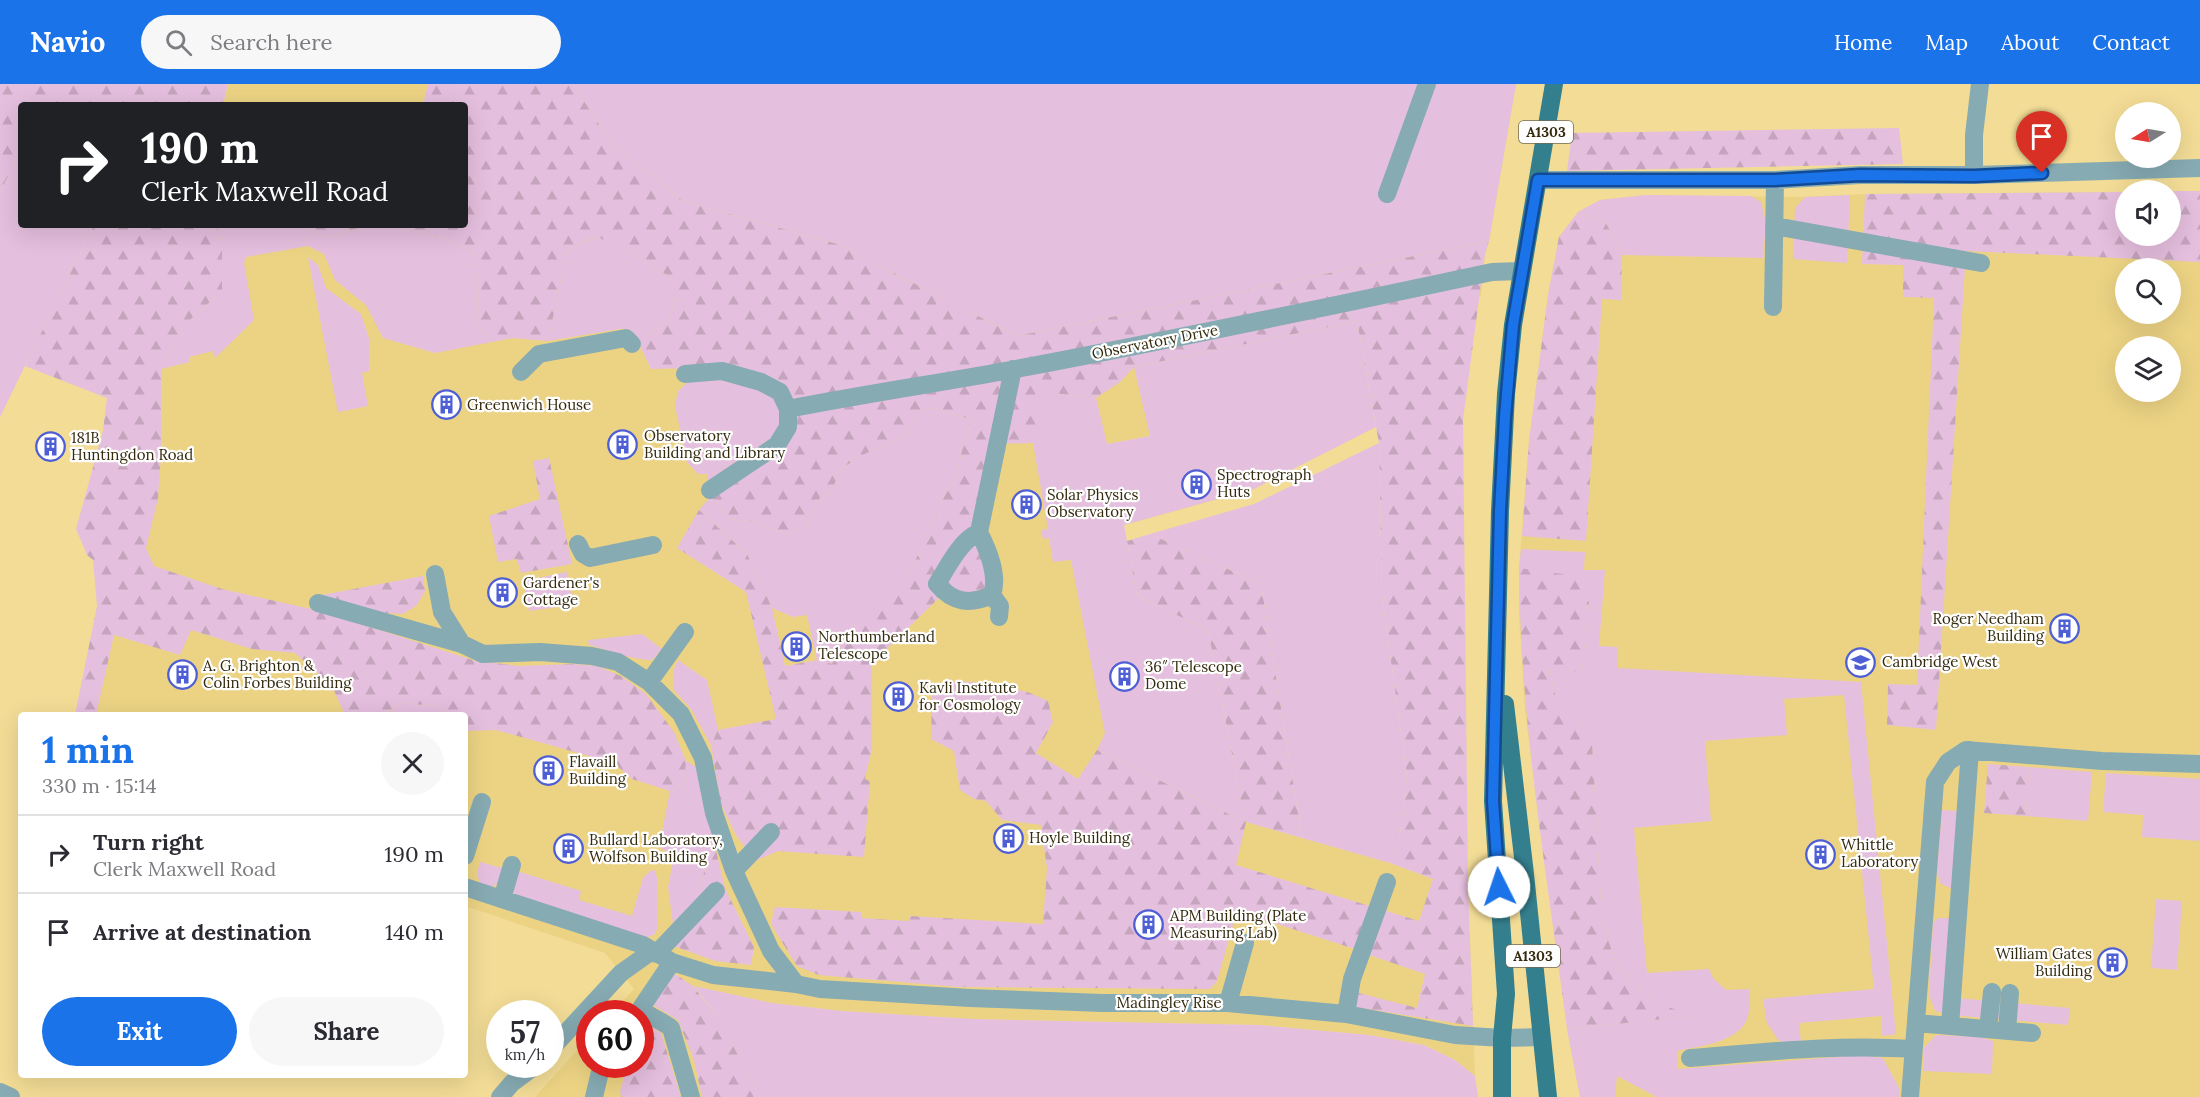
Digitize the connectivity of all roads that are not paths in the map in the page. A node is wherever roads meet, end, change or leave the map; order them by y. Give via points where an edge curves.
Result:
1 (1427, 84) edge
2 (1554, 84) edge
3 (1980, 84) edge
4 (2200, 168) edge
5 (1974, 176) junction
6 (1538, 180) junction
7 (1775, 180) junction
8 (1387, 194) dead end
9 (1774, 226) junction
10 (1981, 263) dead end
11 (1521, 271) junction
12 (1773, 307) dead end
13 (632, 344) dead end
14 (1013, 369) junction
15 (521, 372) dead end
16 (685, 374) dead end
17 (788, 409) junction
18 (710, 490) dead end
19 (979, 532) junction
20 (578, 544) dead end
21 (653, 545) dead end
22 (435, 574) dead end
23 (992, 595) junction
24 (318, 603) dead end
25 (999, 617) dead end
26 (685, 632) dead end
27 (462, 644) junction
28 (1498, 651) junction
29 (649, 682) junction
30 (1970, 750) junction
31 (2200, 764) edge
32 (482, 802) dead end
33 (771, 832) dead end
34 (468, 846) edge
35 (512, 865) dead end
36 (734, 871) junction
37 (1387, 882) dead end
38 (468, 889) edge
39 (716, 891) dead end
40 (502, 899) junction
41 (1245, 943) dead end
42 (660, 956) junction
43 (796, 984) junction
44 (1992, 992) dead end
45 (2010, 993) dead end
46 (644, 1000) edge
47 (1228, 1004) junction
48 (1346, 1014) junction
49 (654, 1018) edge
50 (1916, 1023) junction
51 (1950, 1026) junction
52 (1988, 1029) junction
53 (2007, 1030) junction
54 (2032, 1033) dead end
55 (564, 1035) edge
56 (1541, 1037) junction
57 (1502, 1038) junction
58 (1913, 1049) junction
59 (1690, 1059) dead end
60 (519, 1078) edge
61 (599, 1078) edge
62 (0, 1092) edge
63 (11, 1097) edge
64 (500, 1097) edge
65 (594, 1097) edge
66 (691, 1097) edge
67 (1502, 1097) edge
68 (1548, 1097) edge
69 (1910, 1097) edge

1 - 8 street
2 - 6 main road, A1303
3 - 5 street
4 - 5 street
5 - 7 street via 1860,175
6 - 7 street
6 - 11 main road, A1303
7 - 9 street
9 - 10 street
9 - 12 street
11 - 14 street, Observatory Drive via 1491,272
11 - 28 main road, A1303 via 1506,393
13 - 15 street via 626,338 539,354
14 - 17 street, Observatory Drive
14 - 19 street
16 - 17 street via 722,371 761,381 780,393
17 - 18 street via 788,427 777,445
19 - 23 street via 989,551 995,588
19 - 23 street via 963,545 937,584 946,595 961,600 978,601
20 - 21 street via 590,558
22 - 27 street via 442,612
23 - 25 street via 1000,606
24 - 27 street
26 - 29 street
27 - 29 street via 483,654 540,652 592,656 618,662
28 - 56 main road, A1303
28 - 57 main road, A1303 via 1493,801 1506,994
29 - 36 street via 681,714 704,758 714,813
30 - 31 street via 2102,762
30 - 50 street via 1948,762 1935,782
30 - 51 street
32 - 34 street
33 - 36 street
35 - 40 street
36 - 43 street via 771,951
37 - 48 street via 1352,979
38 - 40 street, Madingley Rise
39 - 42 street
40 - 42 street, Madingley Rise via 643,945
41 - 47 street
42 - 43 street, Madingley Rise via 713,975
42 - 46 street
42 - 55 street via 621,973
43 - 47 street, Madingley Rise via 820,989 970,998
44 - 52 street
45 - 53 street
47 - 48 street, Madingley Rise
48 - 57 street, Madingley Rise via 1455,1035
49 - 66 street via 670,1028
50 - 51 street
50 - 58 street
51 - 52 street
52 - 53 street
53 - 54 street
56 - 57 street, Madingley Rise
56 - 68 main road, A1303
57 - 67 main road, A1303
58 - 59 street via 1796,1049
58 - 69 street
60 - 64 street
61 - 65 street
62 - 63 street

